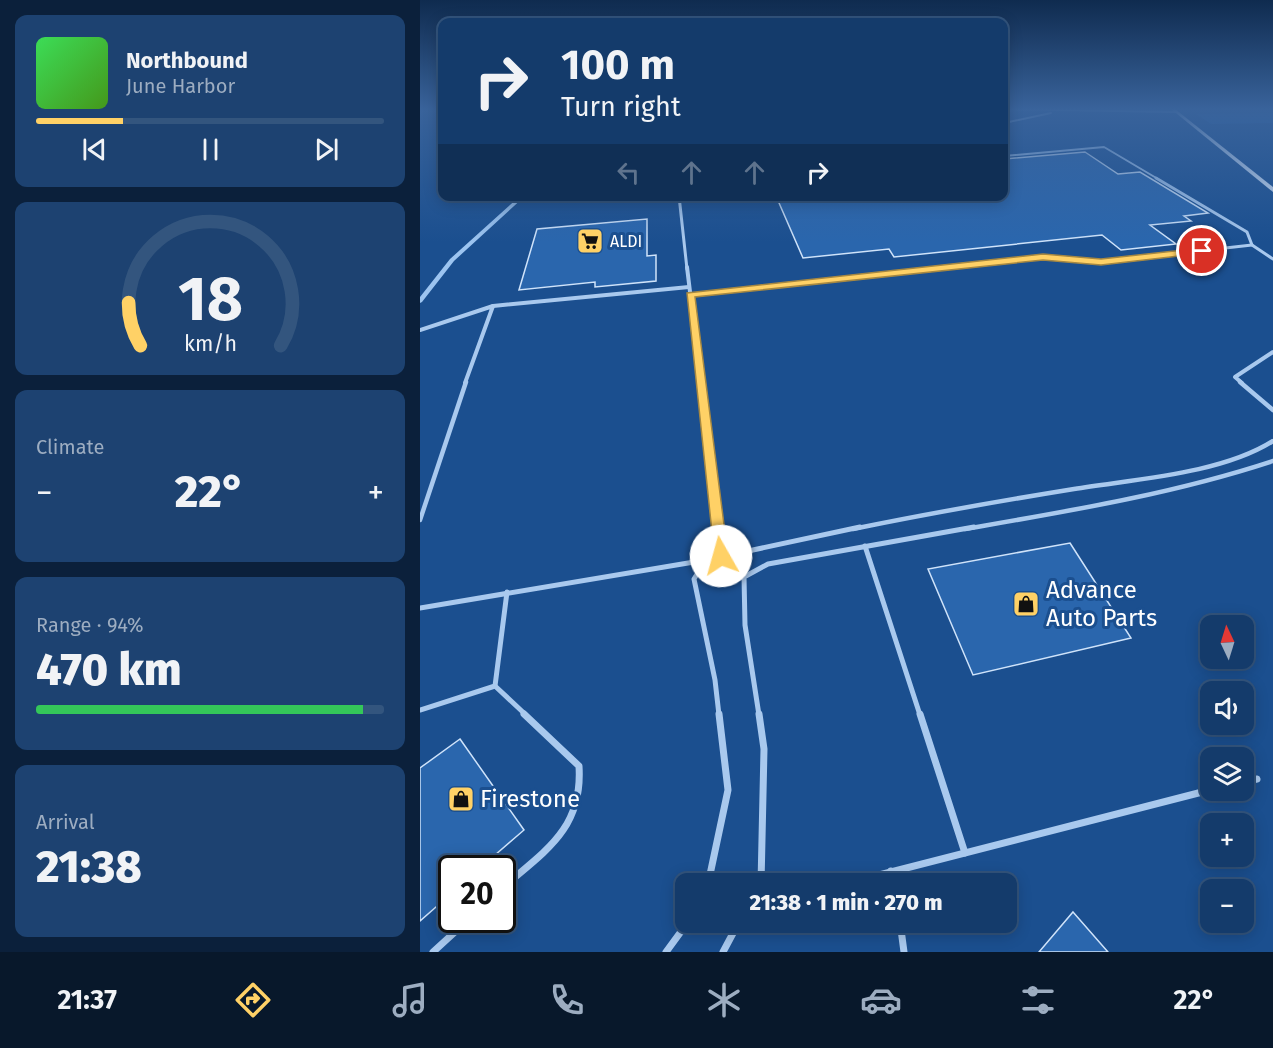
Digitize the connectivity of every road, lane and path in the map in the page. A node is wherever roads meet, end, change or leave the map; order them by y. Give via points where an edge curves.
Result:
1 (1033, 153) edge
2 (1115, 153) edge
3 (1228, 153) edge
4 (1008, 156) edge
5 (1273, 190) edge
6 (680, 201) edge
7 (1252, 245) junction
8 (1273, 259) edge
9 (689, 287) junction
10 (690, 295) junction
11 (493, 306) junction
12 (420, 330) edge
13 (1273, 352) edge
14 (1273, 410) edge
15 (1273, 441) edge
16 (1273, 461) edge
17 (420, 520) edge
18 (865, 546) junction
19 (721, 556) junction
20 (706, 560) junction
21 (507, 592) junction
22 (420, 608) edge
23 (495, 686) junction
24 (420, 710) edge
25 (1257, 779) dead end
26 (1254, 780) edge
27 (1200, 793) edge
28 (965, 853) junction
29 (891, 871) joint
30 (710, 873) edge
31 (762, 873) edge
32 (884, 873) edge
33 (516, 875) edge
34 (454, 933) edge
35 (680, 933) edge
36 (733, 933) edge
37 (901, 933) edge
38 (433, 952) edge
39 (666, 952) edge
40 (723, 952) edge
41 (904, 952) edge

1 - 4 lane
2 - 7 lane via 1247,232
3 - 5 main road
6 - 9 lane
7 - 8 lane
7 - 10 lane via 1101,262 1043,257
9 - 10 lane
9 - 11 lane
10 - 19 lane
11 - 12 lane
11 - 17 lane
13 - 14 lane via 1235,377
15 - 19 lane via 1256,452 1208,467 985,503
16 - 18 lane via 1227,476 1077,509
18 - 28 lane
18 - 31 lane via 768,564 744,577 745,625 764,749
19 - 20 lane
20 - 21 lane
20 - 30 lane via 694,579 715,680 728,790
21 - 22 lane
21 - 23 lane
23 - 24 lane
23 - 33 lane via 579,766 581,779 581,794 571,821
25 - 26 lane
27 - 28 lane
28 - 29 lane
29 - 32 lane
34 - 38 lane
35 - 39 lane
36 - 40 lane
37 - 41 lane

